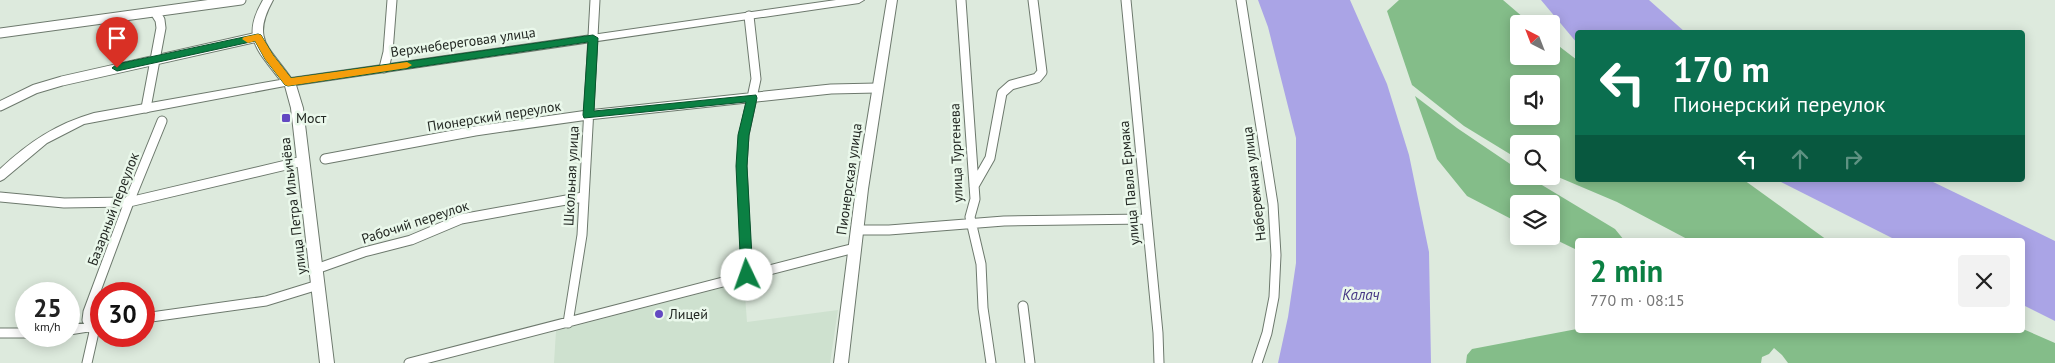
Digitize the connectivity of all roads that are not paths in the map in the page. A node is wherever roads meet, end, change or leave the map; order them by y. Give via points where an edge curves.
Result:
1 (241, 0) edge
2 (268, 0) edge
3 (392, 0) edge
4 (595, 0) edge
5 (860, 0) edge
6 (892, 0) edge
7 (962, 0) edge
8 (1033, 0) edge
9 (1126, 0) edge
10 (1241, 0) edge
11 (155, 12) junction
12 (749, 16) junction
13 (0, 33) edge
14 (258, 37) junction
15 (593, 38) junction
16 (154, 59) junction
17 (384, 68) junction
18 (288, 82) junction
19 (877, 88) junction
20 (752, 98) junction
21 (0, 106) edge
22 (146, 108) junction
23 (588, 115) junction
24 (162, 120) dead end
25 (325, 159) dead end
26 (303, 160) junction
27 (0, 176) edge
28 (974, 186) junction
29 (0, 197) edge
30 (583, 198) junction
31 (129, 202) junction
32 (1146, 219) junction
33 (972, 224) junction
34 (857, 230) junction
35 (855, 248) junction
36 (316, 269) junction
37 (747, 275) junction
38 (99, 282) edge
39 (318, 285) junction
40 (1023, 306) dead end
41 (90, 307) edge
42 (155, 316) edge
43 (90, 322) edge
44 (568, 323) junction
45 (0, 333) edge
46 (15, 334) edge
47 (92, 347) edge
48 (87, 363) edge
49 (327, 363) edge
50 (409, 363) edge
51 (841, 363) edge
52 (991, 363) edge
53 (1030, 363) edge
54 (1159, 363) edge
55 (1257, 363) edge

1 - 11 street
2 - 14 street via 258,22
3 - 17 street
4 - 15 street, Школьная улица
5 - 12 street, Верхнебереговая улица
6 - 19 street, Пионерская улица
7 - 28 street, улица Тургенева
8 - 28 street via 1042,72 1038,78 1011,84 1002,93 990,158
9 - 32 street, улица Павла Ермака
10 - 55 street, Набережная улица via 1273,204 1276,255 1274,297
11 - 13 street
11 - 16 street via 161,28
12 - 15 street, Верхнебереговая улица
12 - 20 street via 756,79
14 - 16 street
14 - 18 street, улица Петра Ильичёва via 268,57
15 - 17 street, Верхнебереговая улица
15 - 23 street, Школьная улица
16 - 21 street via 35,89
16 - 22 street
17 - 18 street, Верхнебереговая улица
18 - 22 street, Верхнебереговая улица
18 - 26 street, улица Петра Ильичёва via 298,108
19 - 20 street, Пионерский переулок via 831,89
19 - 34 street, Пионерская улица
20 - 23 street, Пионерский переулок
20 - 37 street via 744,135 742,166
22 - 27 street, Верхнебереговая улица via 70,124 38,142
23 - 25 street, Пионерский переулок via 475,131
23 - 30 street, Школьная улица
24 - 31 street, Базарный переулок
26 - 31 street
26 - 36 street, улица Петра Ильичёва
28 - 33 street, улица Тургенева
29 - 31 street via 68,204
30 - 36 street, Рабочий переулок via 461,219 411,240
30 - 44 street, Школьная улица via 582,235
31 - 38 street, Базарный переулок
32 - 33 street
32 - 54 street, улица Павла Ермака
33 - 34 street
33 - 52 street, улица Тургенева via 982,264 983,308
34 - 35 street, Пионерская улица
35 - 37 street
35 - 51 street, Пионерская улица
36 - 39 street, улица Петра Ильичёва
37 - 44 street
39 - 42 street via 266,301
39 - 49 street, улица Петра Ильичёва
40 - 53 street
41 - 43 street, Базарный переулок via 87,320
44 - 50 street
45 - 46 street
47 - 48 street, Базарный переулок

